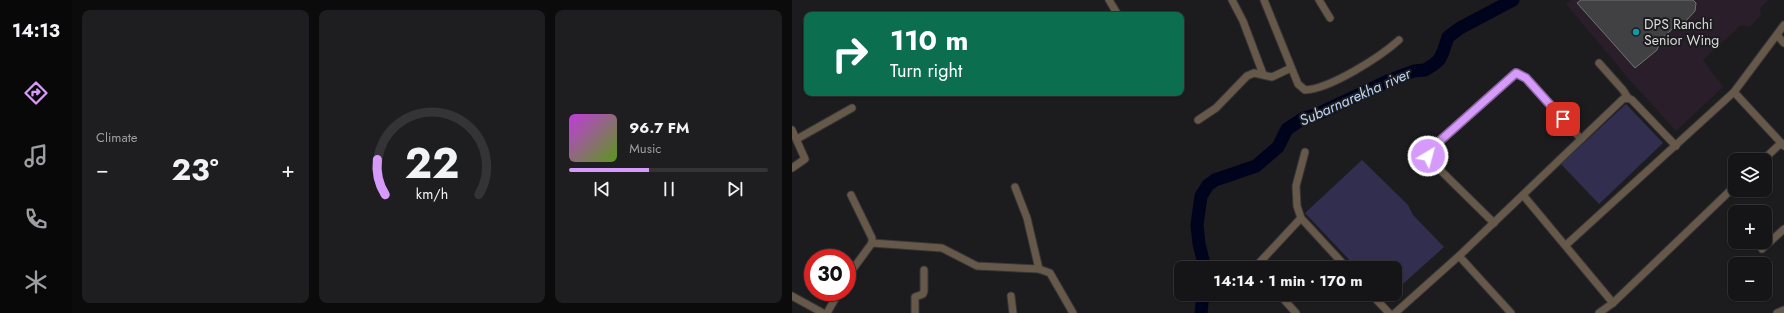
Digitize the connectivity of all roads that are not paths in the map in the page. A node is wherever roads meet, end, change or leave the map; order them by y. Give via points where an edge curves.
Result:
1 (1109, 0) edge
2 (1232, 0) edge
3 (1264, 0) edge
4 (1320, 0) edge
5 (1116, 12) edge
6 (1330, 18) dead end
7 (1784, 25) edge
8 (1777, 35) junction
9 (1399, 40) dead end
10 (1784, 43) edge
11 (1599, 63) dead end
12 (1291, 68) junction
13 (1263, 74) junction
14 (1734, 92) junction
15 (1628, 98) junction
16 (852, 108) dead end
17 (1198, 120) dead end
18 (792, 130) edge
19 (797, 139) junction
20 (1581, 139) junction
21 (1782, 145) edge
22 (1676, 146) junction
23 (1305, 152) dead end
24 (1772, 153) edge
25 (792, 168) edge
26 (1015, 187) dead end
27 (1728, 193) edge
28 (851, 195) dead end
29 (1523, 195) junction
30 (1301, 218) junction
31 (1494, 222) junction
32 (1784, 229) edge
33 (1772, 240) edge
34 (872, 243) junction
35 (1566, 245) junction
36 (1459, 256) junction
37 (1261, 261) edge
38 (1341, 261) edge
39 (856, 265) edge
40 (1039, 269) junction
41 (924, 270) dead end
42 (792, 296) edge
43 (1011, 296) dead end
44 (833, 301) edge
45 (1285, 301) edge
46 (1378, 301) edge
47 (1613, 303) junction
48 (1784, 310) edge
49 (823, 313) edge
50 (827, 313) edge
51 (915, 313) edge
52 (1013, 313) edge
53 (1073, 313) edge
54 (1296, 313) edge
55 (1389, 313) edge
56 (1395, 313) edge
57 (1511, 313) edge
58 (1599, 313) edge
59 (1777, 313) edge

1 - 5 street
2 - 13 street via 1243,21
3 - 12 street
4 - 6 street
7 - 8 street
8 - 10 street
8 - 14 street
9 - 12 street via 1373,60 1309,90 1300,87
11 - 15 street
12 - 13 street via 1269,78
13 - 17 street via 1254,73 1247,76 1216,108
14 - 21 street
14 - 22 street
15 - 20 street via 1623,99
15 - 22 street via 1640,107
16 - 19 street
18 - 19 street
19 - 25 street via 805,159
20 - 29 street
20 - 31 street via 1526,78 1518,73 1433,147 1428,154 1430,160
21 - 24 street
22 - 35 street
23 - 30 street via 1296,186 1297,206
26 - 40 street via 1029,224
27 - 47 street
28 - 34 street via 872,238
29 - 31 street
29 - 35 street
30 - 37 street
30 - 38 street
31 - 36 street
32 - 33 street
34 - 39 street
34 - 40 street via 942,248 977,266
35 - 47 street
36 - 56 street
36 - 57 street
40 - 53 street via 1050,273
41 - 51 street via 924,291 915,297
42 - 49 street
43 - 52 street
44 - 50 street
45 - 54 street
46 - 55 street
47 - 58 street
48 - 59 street

